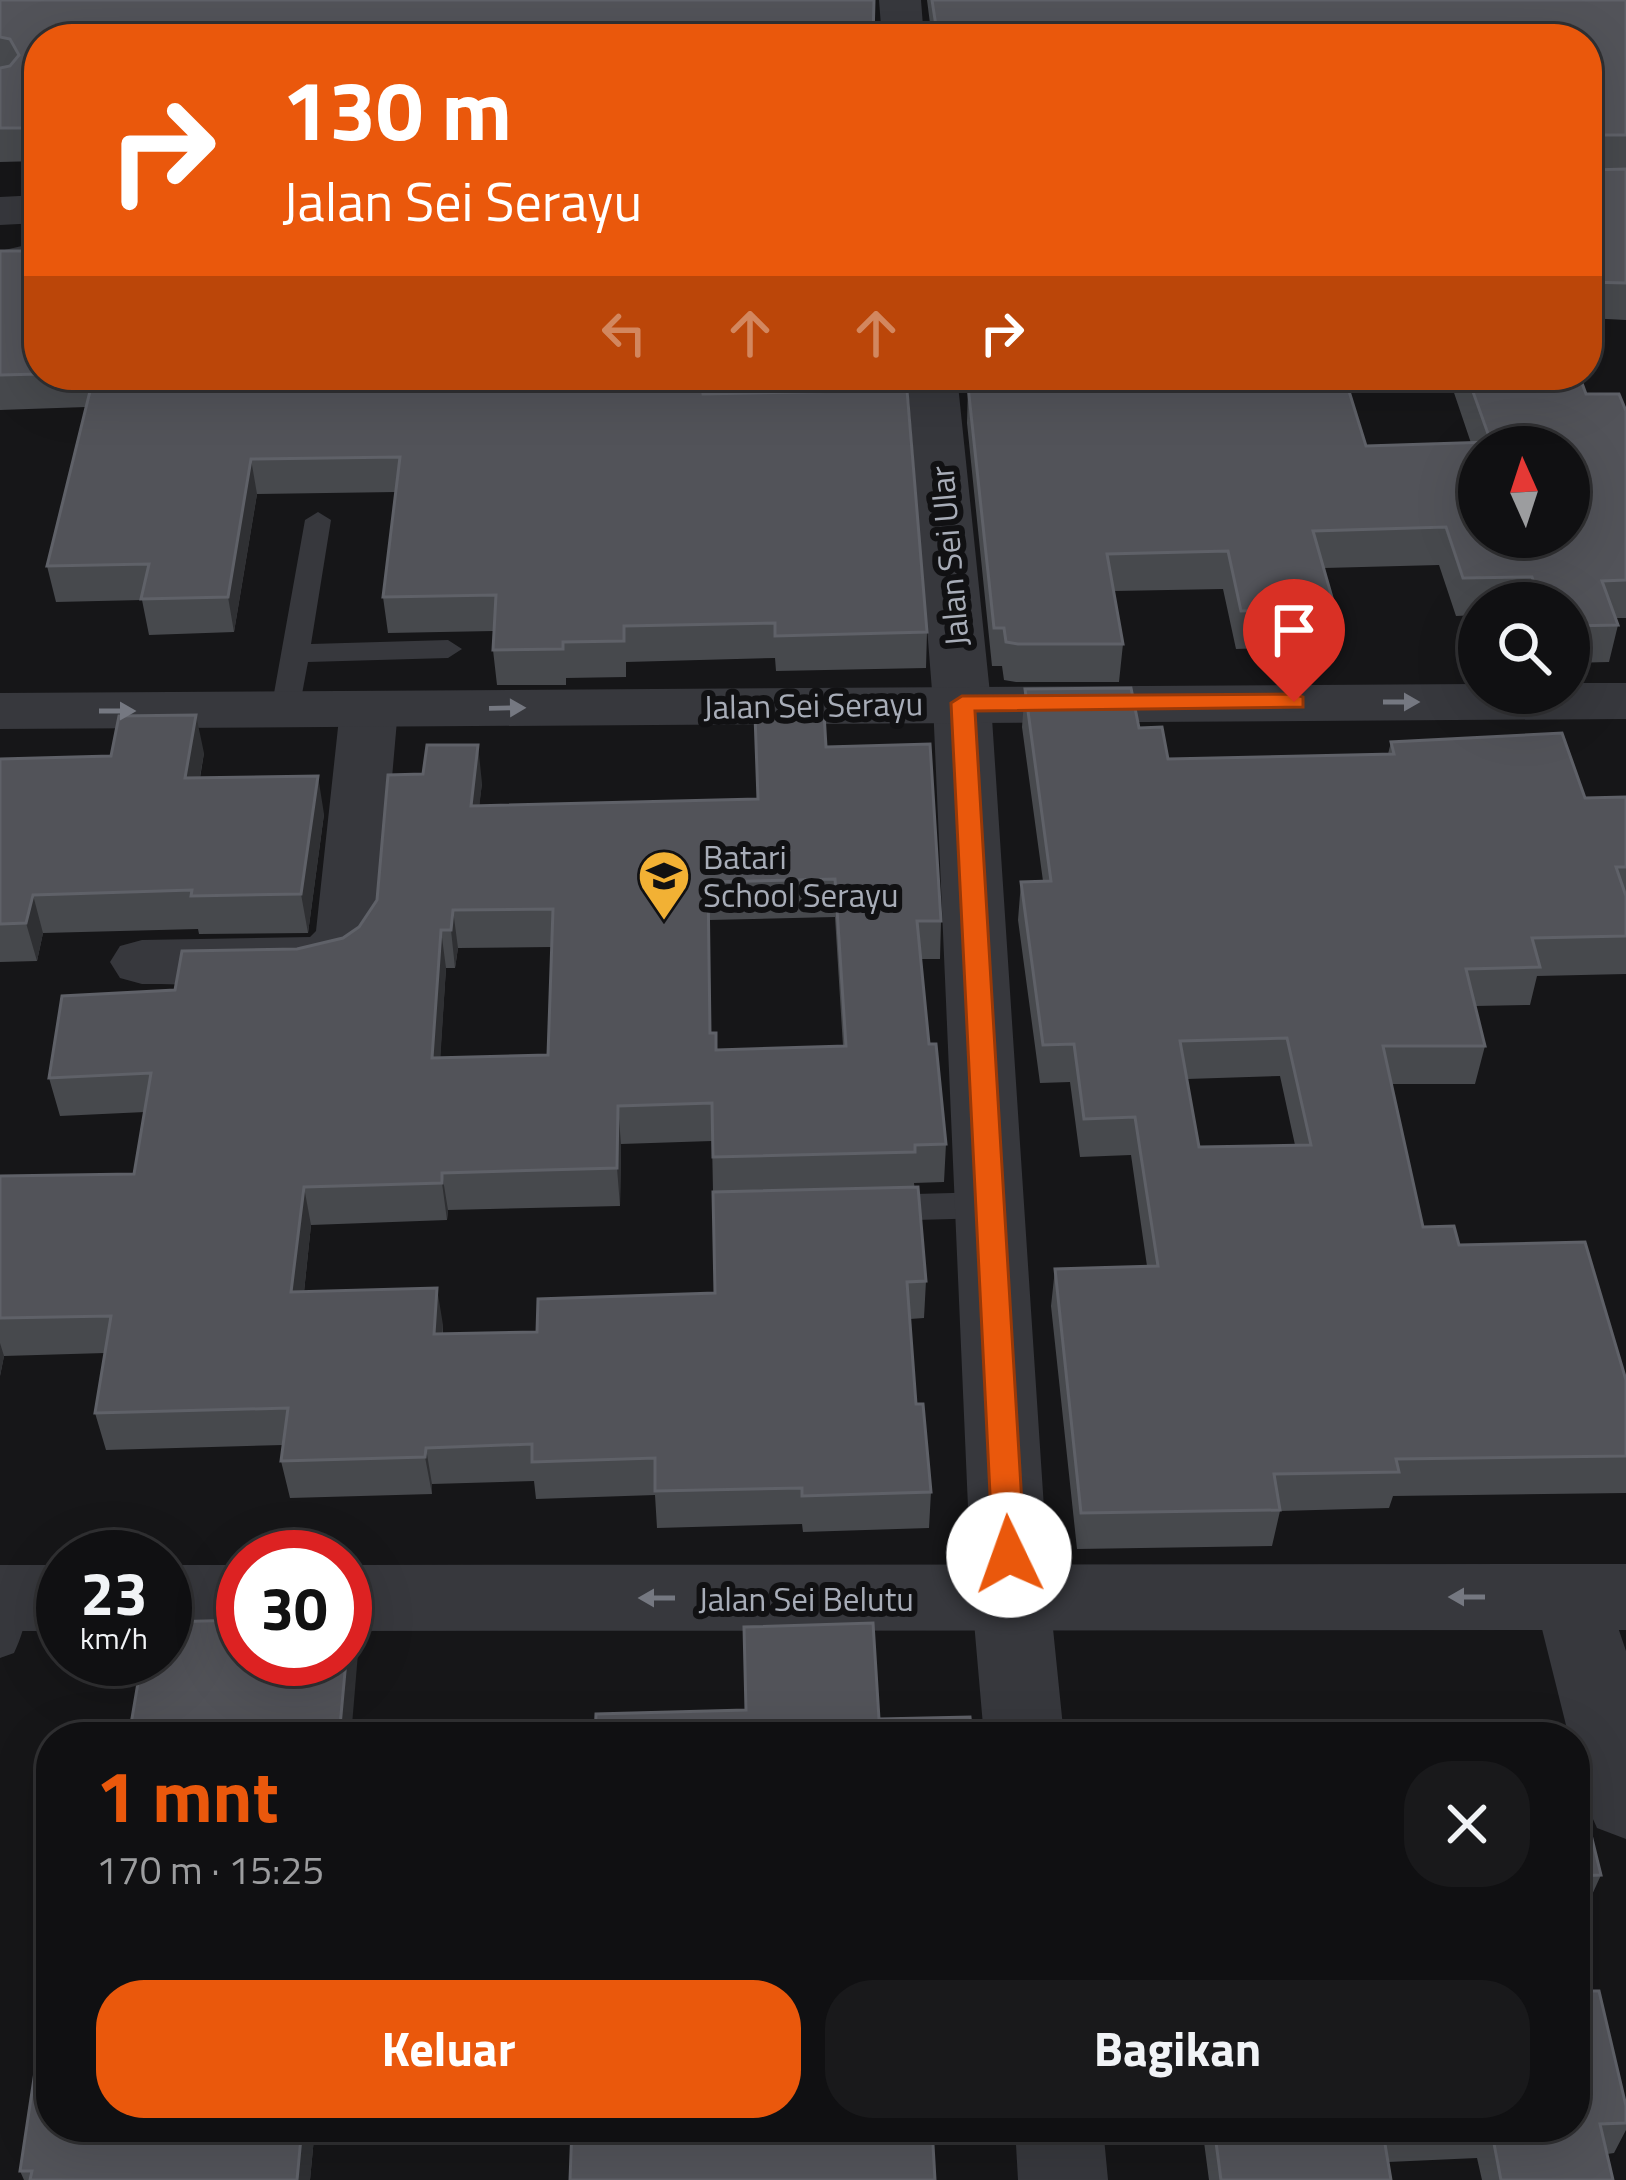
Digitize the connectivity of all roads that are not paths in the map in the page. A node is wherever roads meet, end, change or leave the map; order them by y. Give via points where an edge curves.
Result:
1 (933, 390) edge
2 (318, 520) dead end
3 (448, 649) dead end
4 (296, 652) junction
5 (1626, 701) edge
6 (962, 703) junction
7 (369, 709) junction
8 (285, 710) junction
9 (0, 711) edge
10 (142, 962) dead end
11 (989, 1205) junction
12 (852, 1209) edge
13 (1600, 1597) edge
14 (372, 1598) edge
15 (1012, 1599) junction
16 (1023, 1722) edge
17 (1626, 1802) edge
18 (1060, 2142) edge
19 (1063, 2180) edge

1 - 6 street, Jalan Sei Ular
2 - 4 lane
3 - 4 lane
4 - 8 lane
6 -> 5 street, Jalan Sei Serayu
7 -> 6 street, Jalan Sei Serayu
6 - 11 street, Jalan Sei Ular
7 - 8 street, Jalan Sei Serayu
7 - 10 street via 341,946 319,959
9 -> 8 street, Jalan Sei Serayu
11 - 12 lane
11 - 15 street, Jalan Sei Ular
13 -> 15 street, Jalan Sei Belutu
13 - 17 street
15 -> 14 street, Jalan Sei Belutu
15 - 16 street, Jalan Sei Ular
18 - 19 street

